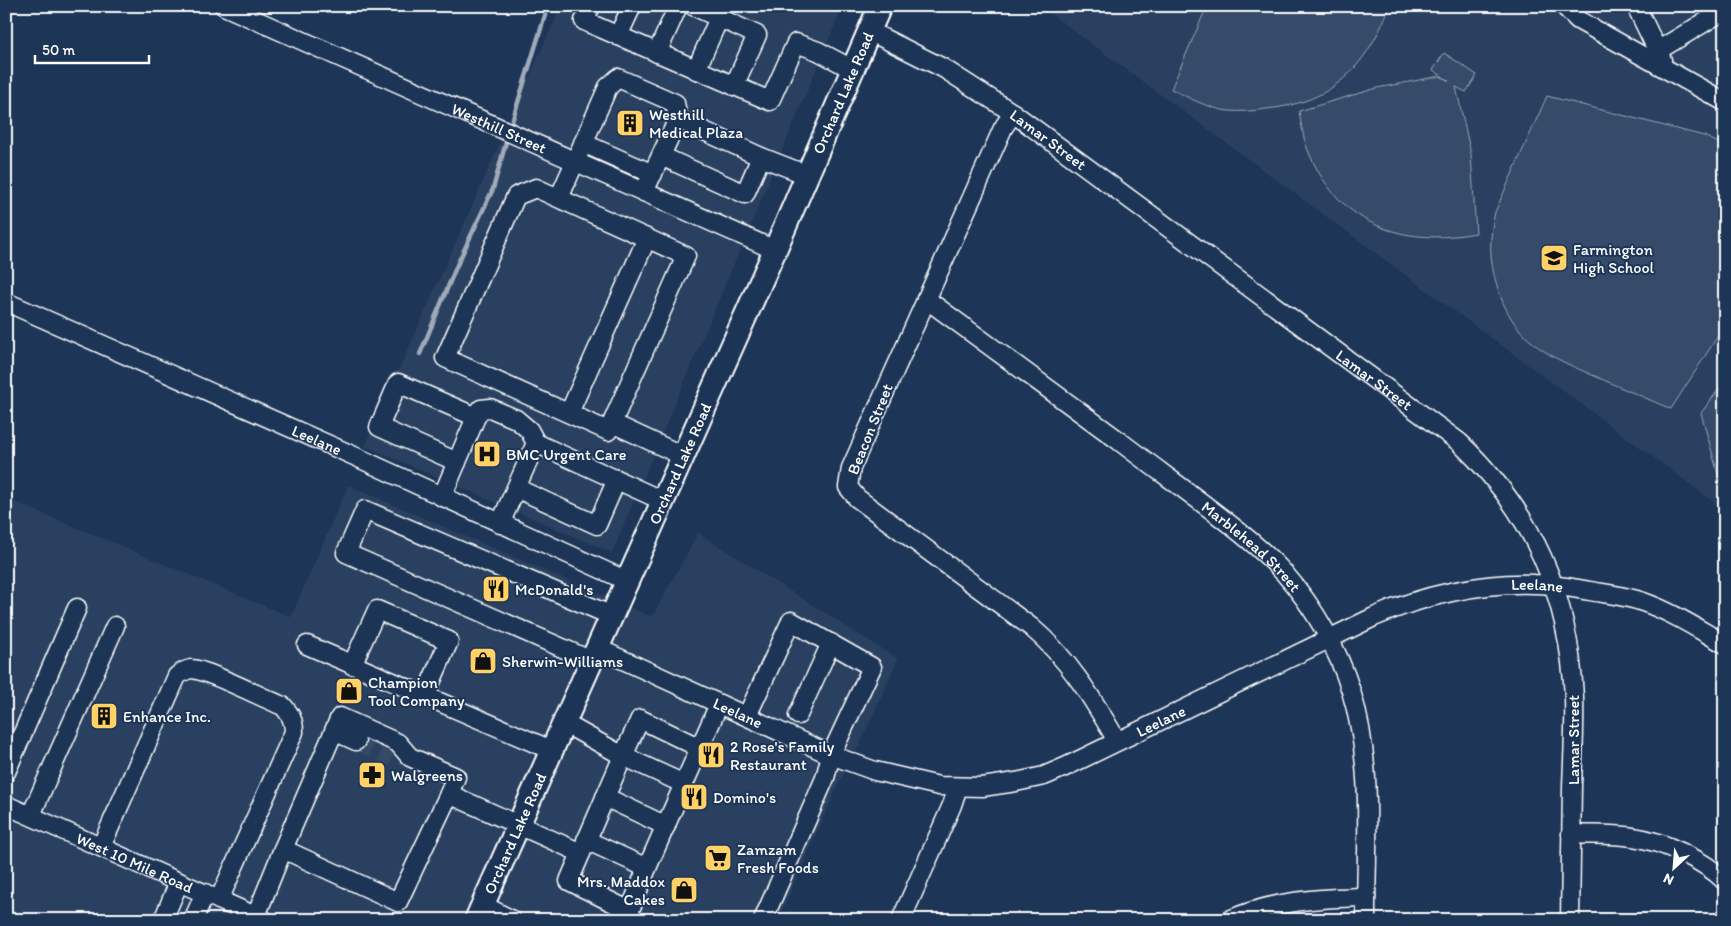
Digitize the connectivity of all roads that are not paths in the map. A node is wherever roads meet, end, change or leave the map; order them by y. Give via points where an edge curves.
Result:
1 (224, 6) edge
2 (591, 6) edge
3 (632, 6) edge
4 (678, 6) edge
5 (693, 6) edge
6 (880, 6) edge
7 (1564, 6) edge
8 (1636, 6) edge
9 (1725, 10) edge
10 (1579, 13) edge
11 (719, 18) junction
12 (869, 30) junction
13 (618, 36) junction
14 (1657, 51) junction
15 (656, 53) junction
16 (696, 70) junction
17 (854, 70) junction
18 (1667, 70) junction
19 (734, 86) junction
20 (1725, 102) edge
21 (1013, 113) junction
22 (678, 119) junction
23 (583, 143) junction
24 (661, 156) junction
25 (761, 157) junction
26 (575, 162) junction
27 (653, 174) junction
28 (808, 175) junction
29 (644, 192) junction
30 (559, 198) junction
31 (647, 238) junction
32 (775, 250) junction
33 (926, 298) junction
34 (6, 302) edge
35 (569, 413) junction
36 (476, 417) junction
37 (612, 423) junction
38 (536, 444) junction
39 (683, 456) junction
40 (457, 462) junction
41 (618, 480) junction
42 (516, 488) junction
43 (442, 497) junction
44 (663, 501) junction
45 (500, 524) junction
46 (627, 581) junction
47 (1554, 585) junction
48 (77, 608) dead end
49 (612, 616) junction
50 (115, 626) dead end
51 (1329, 640) junction
52 (831, 643) junction
53 (1725, 644) edge
54 (307, 645) dead end
55 (594, 654) junction
56 (352, 665) junction
57 (425, 696) junction
58 (719, 704) junction
59 (798, 715) dead end
60 (747, 716) junction
61 (564, 723) junction
62 (334, 731) junction
63 (356, 741) tunnel mouth
64 (1117, 741) junction
65 (700, 748) junction
66 (552, 750) junction
67 (831, 755) junction
68 (623, 756) junction
69 (6, 772) edge
70 (684, 784) junction
71 (958, 787) junction
72 (448, 794) junction
73 (605, 797) junction
74 (6, 804) edge
75 (30, 816) junction
76 (518, 824) junction
77 (666, 826) junction
78 (1571, 834) junction
79 (584, 846) junction
80 (101, 847) junction
81 (283, 849) junction
82 (647, 868) junction
83 (179, 882) junction
84 (1725, 882) edge
85 (212, 897) junction
86 (1366, 897) junction
87 (479, 912) edge
88 (628, 915) edge
89 (260, 918) edge
90 (163, 920) edge
91 (193, 920) edge
92 (512, 920) edge
93 (763, 920) edge
94 (901, 920) edge
95 (1229, 920) edge
96 (1366, 920) edge
97 (1570, 920) edge

1 - 26 street, Westhill Street
2 - 13 street via 584,21
3 - 13 street
4 - 15 street
5 - 11 street
6 - 12 main road, Orchard Lake Road
7 - 10 street
8 - 14 street
9 - 14 street
10 - 18 street
11 - 16 street
11 - 19 street via 757,35
12 - 17 main road, Orchard Lake Road
12 - 21 street, Lamar Street via 943,68
13 - 15 street
14 - 18 street
15 - 16 street
16 - 19 street
17 - 19 street via 818,51 796,44 770,101
17 - 28 main road, Orchard Lake Road
18 - 20 street
21 - 33 street, Beacon Street via 1003,128
21 - 47 street, Lamar Street via 1459,442 1482,464 1516,508
22 - 23 street via 676,104 618,78 608,87
22 - 24 street
22 - 25 street
23 - 26 street
23 - 27 street
24 - 25 street via 745,194
24 - 27 street
25 - 28 street
26 - 29 street, Westhill Street
26 - 30 street
27 - 29 street
28 - 32 main road, Orchard Lake Road
29 - 32 street, Westhill Street
30 - 31 street
30 - 35 street via 536,188 516,196 445,358
31 - 35 street
31 - 37 street via 686,256
32 - 39 main road, Orchard Lake Road
33 - 51 street, Marblehead Street via 1257,546 1300,592
33 - 64 street, Beacon Street via 851,468 848,487 857,498 1050,642 1096,703
34 - 43 street, Leelane
35 - 37 street via 608,431
36 - 38 street via 482,410 490,408 529,430
36 - 40 street
36 - 40 street via 398,383 379,427
37 - 39 street
38 - 41 street
38 - 42 street
39 - 44 main road, Orchard Lake Road
40 - 43 street
41 - 42 street via 597,524
41 - 44 street
42 - 45 street
43 - 45 street, Leelane
44 - 46 main road, Orchard Lake Road
45 - 46 street, Leelane
46 - 49 main road, Orchard Lake Road
47 - 51 street, Leelane via 1514,584 1434,595 1398,606
47 - 53 street, Leelane via 1642,602 1680,618
47 - 78 street, Lamar Street via 1566,629 1574,698
48 - 69 street
49 - 55 main road, Orchard Lake Road
49 - 55 street, Leelane via 365,510 346,553
50 - 75 street
51 - 64 street, Leelane
51 - 86 street, Marblehead Street via 1351,691 1363,744 1367,795
52 - 59 street
52 - 60 street via 791,621
52 - 67 street via 872,667
54 - 56 street
55 - 58 street, Leelane
55 - 61 main road, Orchard Lake Road
56 - 57 street
56 - 57 street via 377,610 449,641
57 - 66 street
58 - 60 street, Leelane
58 - 65 street
60 - 67 street, Leelane
61 - 66 main road, Orchard Lake Road
61 - 68 street
62 - 63 street
62 - 72 street via 340,717 398,743 402,757 456,776
62 - 81 street
64 - 71 street, Leelane via 1044,776 982,787
65 - 68 street via 640,719
65 - 70 street
66 - 76 main road, Orchard Lake Road
67 - 71 street, Leelane via 875,771 939,786
67 - 93 street via 825,778
68 - 70 street
68 - 73 street
70 - 77 street
71 - 94 street
72 - 76 street
72 - 81 street via 398,902
73 - 77 street
73 - 79 street
74 - 75 street, West 10 Mile Road
75 - 80 street, West 10 Mile Road
76 - 79 street
76 - 87 main road, Orchard Lake Road
77 - 82 street
78 - 84 street via 1648,840 1684,854 1712,870
78 - 97 street, Lamar Street
79 - 82 street
79 - 88 street via 569,881
80 - 83 street, West 10 Mile Road
80 - 85 street via 177,676 184,670 210,674 283,706 291,715 294,732
81 - 89 street
82 - 88 street
83 - 85 street, West 10 Mile Road
83 - 90 street
85 - 89 street, West 10 Mile Road
85 - 91 street
86 - 95 street via 1285,902 1251,910
86 - 96 street, Marblehead Street
87 - 92 street

